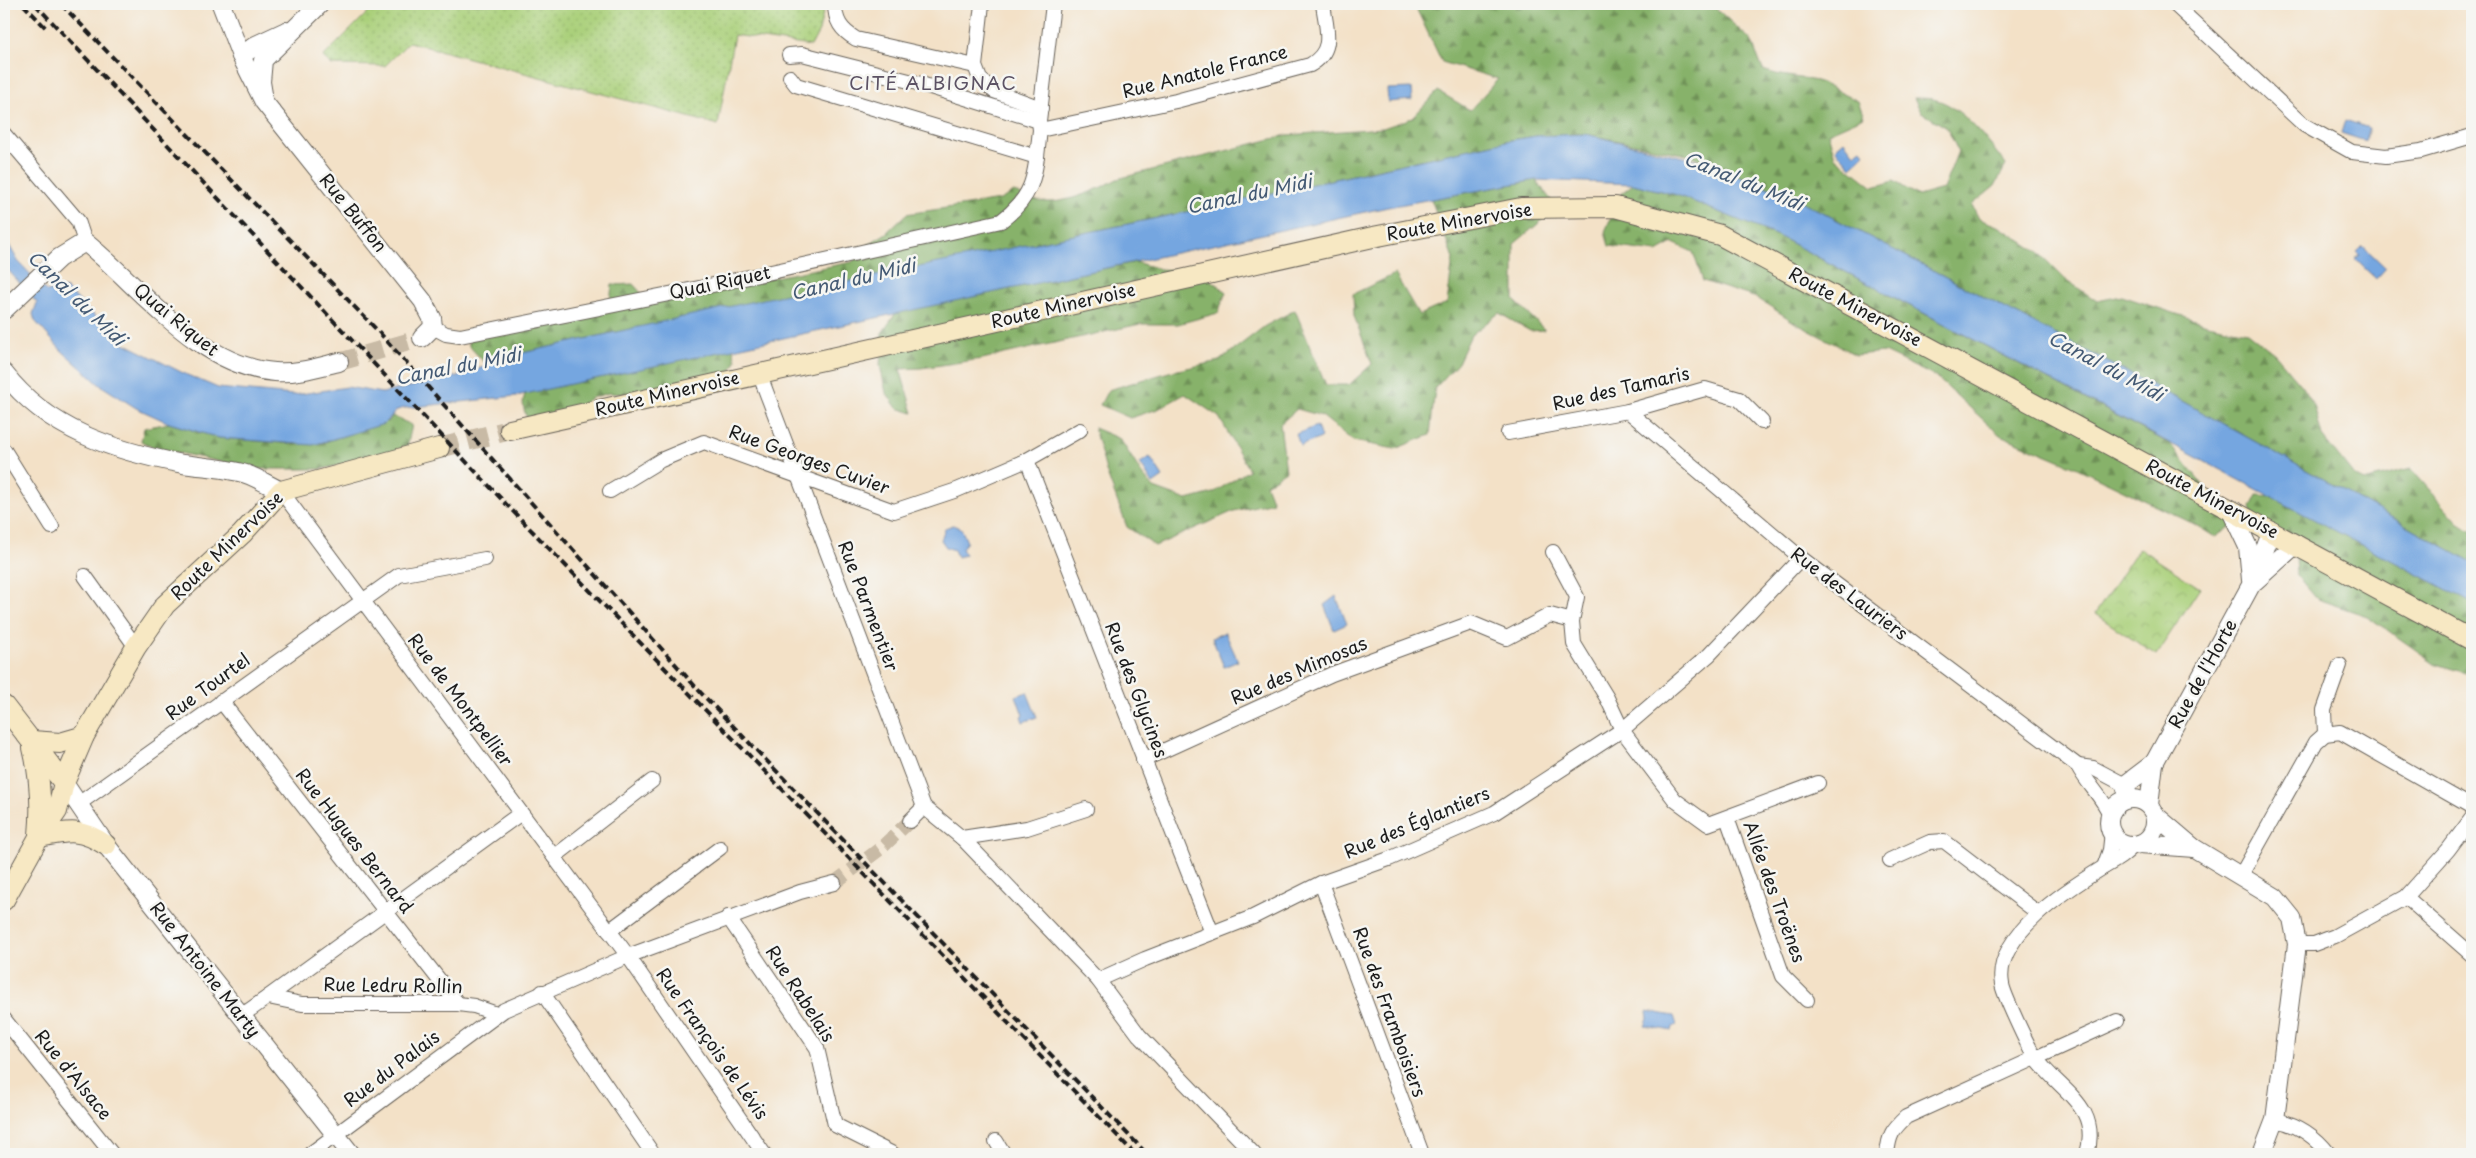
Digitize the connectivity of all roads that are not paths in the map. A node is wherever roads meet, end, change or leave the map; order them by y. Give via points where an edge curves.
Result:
1 (221, 4) edge
2 (320, 4) edge
3 (835, 4) edge
4 (982, 4) edge
5 (1053, 4) edge
6 (1323, 4) edge
7 (2174, 4) edge
8 (296, 26) junction
9 (789, 55) dead end
10 (241, 56) junction
11 (975, 66) junction
12 (790, 77) dead end
13 (264, 102) junction
14 (1040, 119) junction
15 (4, 134) edge
16 (2472, 136) edge
17 (1036, 157) junction
18 (85, 242) junction
19 (5, 310) edge
20 (427, 333) joint
21 (339, 362) tunnel mouth
22 (4, 373) edge
23 (759, 373) junction
24 (1628, 411) junction
25 (1762, 422) dead end
26 (510, 430) tunnel mouth
27 (1080, 430) dead end
28 (1508, 433) dead end
29 (439, 448) tunnel mouth
30 (4, 450) edge
31 (1027, 460) junction
32 (798, 476) junction
33 (281, 491) junction
34 (610, 491) dead end
35 (2232, 510) junction
36 (52, 527) dead end
37 (2272, 531) junction
38 (2296, 544) junction
39 (1552, 552) dead end
40 (1801, 558) junction
41 (485, 559) dead end
42 (85, 576) dead end
43 (2251, 585) junction
44 (362, 600) junction
45 (1572, 621) junction
46 (2472, 640) edge
47 (136, 647) junction
48 (2340, 665) dead end
49 (221, 701) junction
50 (4, 706) edge
51 (1622, 730) junction
52 (2325, 734) junction
53 (84, 736) junction
54 (32, 741) junction
55 (1143, 760) junction
56 (2154, 763) junction
57 (2078, 766) junction
58 (652, 781) dead end
59 (64, 783) junction
60 (1818, 783) dead end
61 (2127, 792) junction
62 (77, 805) junction
63 (924, 807) junction
64 (2472, 807) edge
65 (1086, 809) dead end
66 (2152, 810) junction
67 (521, 813) junction
68 (1727, 818) junction
69 (2472, 818) edge
70 (910, 821) tunnel mouth
71 (2111, 823) junction
72 (39, 837) junction
73 (962, 838) junction
74 (2137, 844) junction
75 (106, 845) junction
76 (720, 848) dead end
77 (2194, 848) junction
78 (554, 857) junction
79 (1890, 860) dead end
80 (2104, 867) junction
81 (2241, 874) junction
82 (834, 883) tunnel mouth
83 (1321, 884) junction
84 (2406, 897) junction
85 (4, 900) edge
86 (385, 913) junction
87 (2038, 913) junction
88 (728, 918) junction
89 (609, 931) junction
90 (1212, 933) junction
91 (2297, 944) junction
92 (2472, 955) edge
93 (628, 956) junction
94 (1098, 980) junction
95 (542, 992) junction
96 (268, 997) junction
97 (1807, 1000) dead end
98 (458, 1004) junction
99 (497, 1014) junction
100 (241, 1016) junction
101 (4, 1018) edge
102 (2117, 1021) dead end
103 (2035, 1057) junction
104 (2275, 1120) junction
105 (336, 1135) junction
106 (996, 1141) dead end
107 (112, 1154) edge
108 (310, 1154) edge
109 (351, 1154) edge
110 (653, 1154) edge
111 (764, 1154) edge
112 (893, 1154) edge
113 (1004, 1154) edge
114 (1254, 1154) edge
115 (1420, 1154) edge
116 (1887, 1154) edge
117 (2087, 1154) edge
118 (2262, 1154) edge
119 (2329, 1154) edge

1 - 10 street, Rue Buffon
2 - 8 street
3 - 11 street via 835,17 844,32 856,39
4 - 11 street
5 - 14 street
6 - 14 street, Rue Anatole France via 1328,47 1322,58 1310,65 1176,101
7 - 16 street via 2304,124 2352,152 2386,156 2421,151
8 - 10 street
8 - 13 street via 263,60 261,82
9 - 14 street via 802,54 921,84
10 - 13 street, Rue Buffon
11 - 14 street via 980,78 994,90
12 - 17 street via 796,85
13 - 20 street, Rue Buffon via 423,301 432,318
14 - 17 street
15 - 18 street via 78,221
17 - 20 street, Quai Riquet via 1032,187 1018,209 1002,222 460,336
18 - 19 street via 59,258
18 - 21 street, Quai Riquet via 180,327 212,351 234,362 276,373 308,370
22 - 33 street via 26,400 48,416 118,450 246,474
23 - 26 main road, Route Minervoise
23 - 32 street, Rue Parmentier
23 - 35 main road, Route Minervoise via 1373,237 1520,208 1615,207 1720,235
24 - 25 street, Rue des Tamaris via 1705,389 1739,399
24 - 28 street, Rue des Tamaris
24 - 40 street, Rue des Lauriers
27 - 31 street, Rue Georges Cuvier
29 - 33 main road, Route Minervoise
30 - 36 street
31 - 32 street, Rue Georges Cuvier via 957,490 894,511
31 - 55 street, Rue des Glycines
32 - 34 street, Rue Georges Cuvier via 704,442 661,460
32 - 63 street, Rue Parmentier
33 - 44 street, Rue de Montpellier
33 - 47 main road, Route Minervoise via 242,534 165,605
35 - 37 main road, Route Minervoise
35 - 43 street via 2248,547
37 - 38 main road, Route Minervoise
37 - 43 street, Rue de l'Horte
38 - 43 street, Rue de l'Horte
38 - 46 main road, Route Minervoise
39 - 45 street via 1577,597
40 - 51 street, Rue des Églantiers via 1709,655
40 - 57 street, Rue des Lauriers
41 - 44 street, Rue Tourtel via 399,575
42 - 47 street
43 - 56 street, Rue de l'Horte
44 - 49 street, Rue Tourtel
44 - 67 street, Rue de Montpellier
45 - 51 street via 1574,644
45 - 55 street, Rue des Mimosas via 1550,615 1507,638 1471,623 1332,674
47 - 53 main road, Route Minervoise
48 - 52 street via 2324,710
49 - 62 street, Rue Tourtel
49 - 86 street, Rue Hugues Bernard
50 - 54 main road
51 - 68 street via 1675,800 1708,824
51 - 83 street, Rue des Églantiers via 1494,813 1389,859
52 - 64 street via 2340,732
52 - 81 street via 2316,742
53 - 54 main road via 60,743
53 - 59 main road, Route Minervoise
54 - 59 main road
54 - 72 main road via 42,806
55 - 90 street, Rue des Glycines
56 - 61 street, Rue de l'Horte
56 - 66 street, Rue de l'Horte
57 - 61 street, Rue des Lauriers via 2093,768
57 - 71 street, Rue des Lauriers via 2085,780 2107,806
58 - 78 street
59 - 62 street, Rue Antoine Marty
59 - 72 main road, Route Minervoise via 57,811
60 - 68 street
61 - 66 street
61 - 71 street via 2117,804
62 - 75 street, Rue Antoine Marty
63 - 70 street
63 - 73 street, Rue Parmentier
65 - 73 street via 1027,828
66 - 74 street via 2156,822 2151,835
66 - 77 street
67 - 78 street, Rue de Montpellier
67 - 86 street
68 - 97 street, Allée des Troënes via 1783,976
69 - 84 street
71 - 74 street via 2121,842
71 - 80 street via 2110,850
72 - 75 main road via 65,832 89,834
72 - 85 main road, Route Minervoise
73 - 94 street, Rue Parmentier
74 - 77 street
74 - 80 street via 2123,858
75 - 100 street, Rue Antoine Marty
76 - 89 street
77 - 81 street
78 - 89 street, Rue de Montpellier
79 - 87 street via 1930,842 1944,841
80 - 87 street
81 - 91 street via 2276,897 2292,918
82 - 88 street
83 - 90 street, Rue des Églantiers
83 - 115 street, Rue des Framboisiers
84 - 91 street via 2335,936 2314,944
84 - 92 street
86 - 96 street
86 - 98 street, Rue Hugues Bernard
87 - 103 street via 2015,937 2003,959 2002,984
88 - 93 street
88 - 112 street, Rue Rabelais via 817,1048 835,1125
89 - 93 street, Rue de Montpellier
90 - 94 street, Rue des Églantiers
91 - 104 street
93 - 95 street
93 - 111 street, Rue François de Lévis
94 - 114 street, Rue Parmentier via 1139,1035
95 - 99 street
95 - 110 street
96 - 98 street, Rue Ledru Rollin via 302,1004
96 - 100 street
98 - 99 street, Rue Ledru Rollin
99 - 105 street, Rue du Palais
100 - 105 street, Rue Antoine Marty
101 - 107 street, Rue d'Alsace
102 - 103 street
103 - 116 street via 1906,1117 1893,1129
103 - 117 street via 2075,1099 2088,1118 2091,1138
104 - 118 street
104 - 119 street via 2291,1123 2319,1142
105 - 108 street, Rue du Palais
105 - 109 street, Rue Antoine Marty
106 - 113 street

